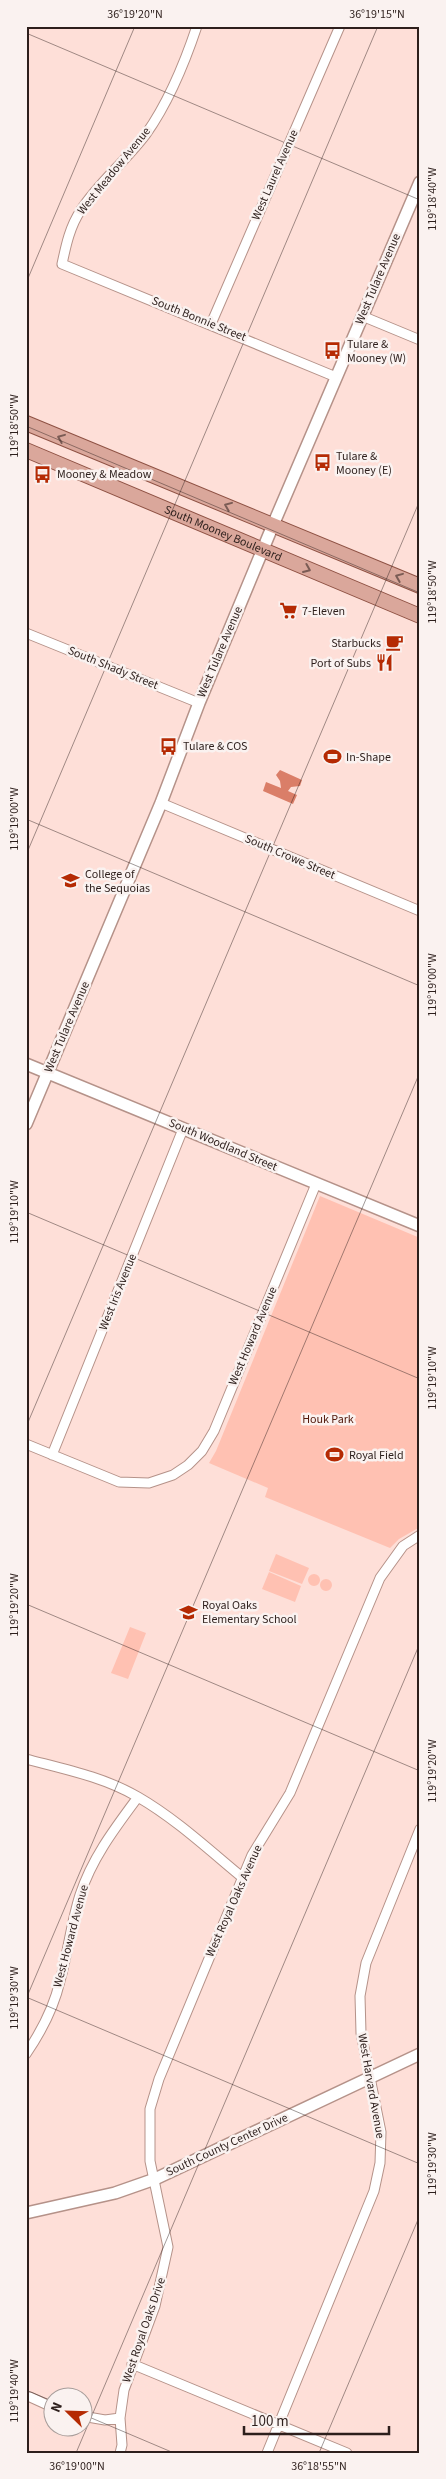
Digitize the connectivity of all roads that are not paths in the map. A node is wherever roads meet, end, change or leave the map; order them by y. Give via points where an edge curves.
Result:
1 (197, 26) edge
2 (340, 26) edge
3 (420, 183) edge
4 (62, 264) joint
5 (362, 316) junction
6 (210, 324) junction
7 (420, 340) edge
8 (336, 377) junction
9 (26, 424) edge
10 (26, 450) edge
11 (272, 525) junction
12 (262, 550) junction
13 (420, 586) edge
14 (420, 616) edge
15 (26, 632) edge
16 (199, 703) junction
17 (160, 803) junction
18 (420, 911) edge
19 (26, 1064) edge
20 (47, 1072) junction
21 (26, 1124) edge
22 (183, 1129) junction
23 (316, 1184) junction
24 (420, 1226) edge
25 (26, 1444) edge
26 (52, 1454) junction
27 (420, 1535) edge
28 (26, 1759) edge
29 (138, 1797) junction
30 (420, 1829) edge
31 (243, 1878) junction
32 (26, 2054) edge
33 (420, 2054) edge
34 (371, 2076) junction
35 (155, 2179) junction
36 (26, 2213) edge
37 (132, 2364) junction
38 (30, 2397) dead end
39 (42, 2402) edge
40 (92, 2418) edge
41 (120, 2418) junction
42 (279, 2424) junction
43 (120, 2453) edge
44 (267, 2453) edge
45 (347, 2453) edge

1 - 4 street, West Meadow Avenue via 170,92 147,132 80,211 67,238
2 - 6 street, West Laurel Avenue
3 - 5 street, West Tulare Avenue
4 - 6 street, South Bonnie Street
5 - 7 street
5 - 8 street, West Tulare Avenue
6 - 8 street, South Bonnie Street
8 - 11 street, West Tulare Avenue
11 -> 9 main road, South Mooney Boulevard
10 - 12 main road, South Mooney Boulevard
11 - 12 street, West Tulare Avenue
13 -> 11 main road, South Mooney Boulevard
12 -> 14 main road, South Mooney Boulevard
12 - 16 street, West Tulare Avenue
15 - 16 street, South Shady Street
16 - 17 street, West Tulare Avenue
17 - 18 street, South Crowe Street
17 - 20 street, West Tulare Avenue
19 - 20 street, South Woodland Street
20 - 21 street, West Tulare Avenue
20 - 22 street, South Woodland Street
22 - 23 street, South Woodland Street
22 - 26 street, West Iris Avenue
23 - 24 street, South Woodland Street
23 - 26 street, West Howard Avenue via 214,1431 202,1451 173,1475 149,1483 119,1482
25 - 26 street
27 - 31 street, West Royal Oaks Avenue via 403,1546 380,1578 290,1793 260,1842
28 - 29 street via 84,1775
29 - 31 street via 186,1830
29 - 32 street, West Howard Avenue via 93,1863 80,1894 60,1982 49,2012
30 - 34 street, West Harvard Avenue via 366,1963 360,1996 361,2033
31 - 35 street, West Royal Oaks Avenue via 159,2079 150,2109 150,2161
33 - 34 street, South County Center Drive
34 - 35 street, South County Center Drive
34 - 42 street, West Harvard Avenue via 381,2132 380,2163 374,2191
35 - 36 street, South County Center Drive via 115,2193
35 - 37 street, West Royal Oaks Drive via 168,2247 155,2306
37 - 41 street, West Royal Oaks Drive
37 - 42 street
38 - 39 street
40 - 41 street
41 - 43 street, West Royal Oaks Drive
42 - 44 street, West Harvard Avenue
42 - 45 street

